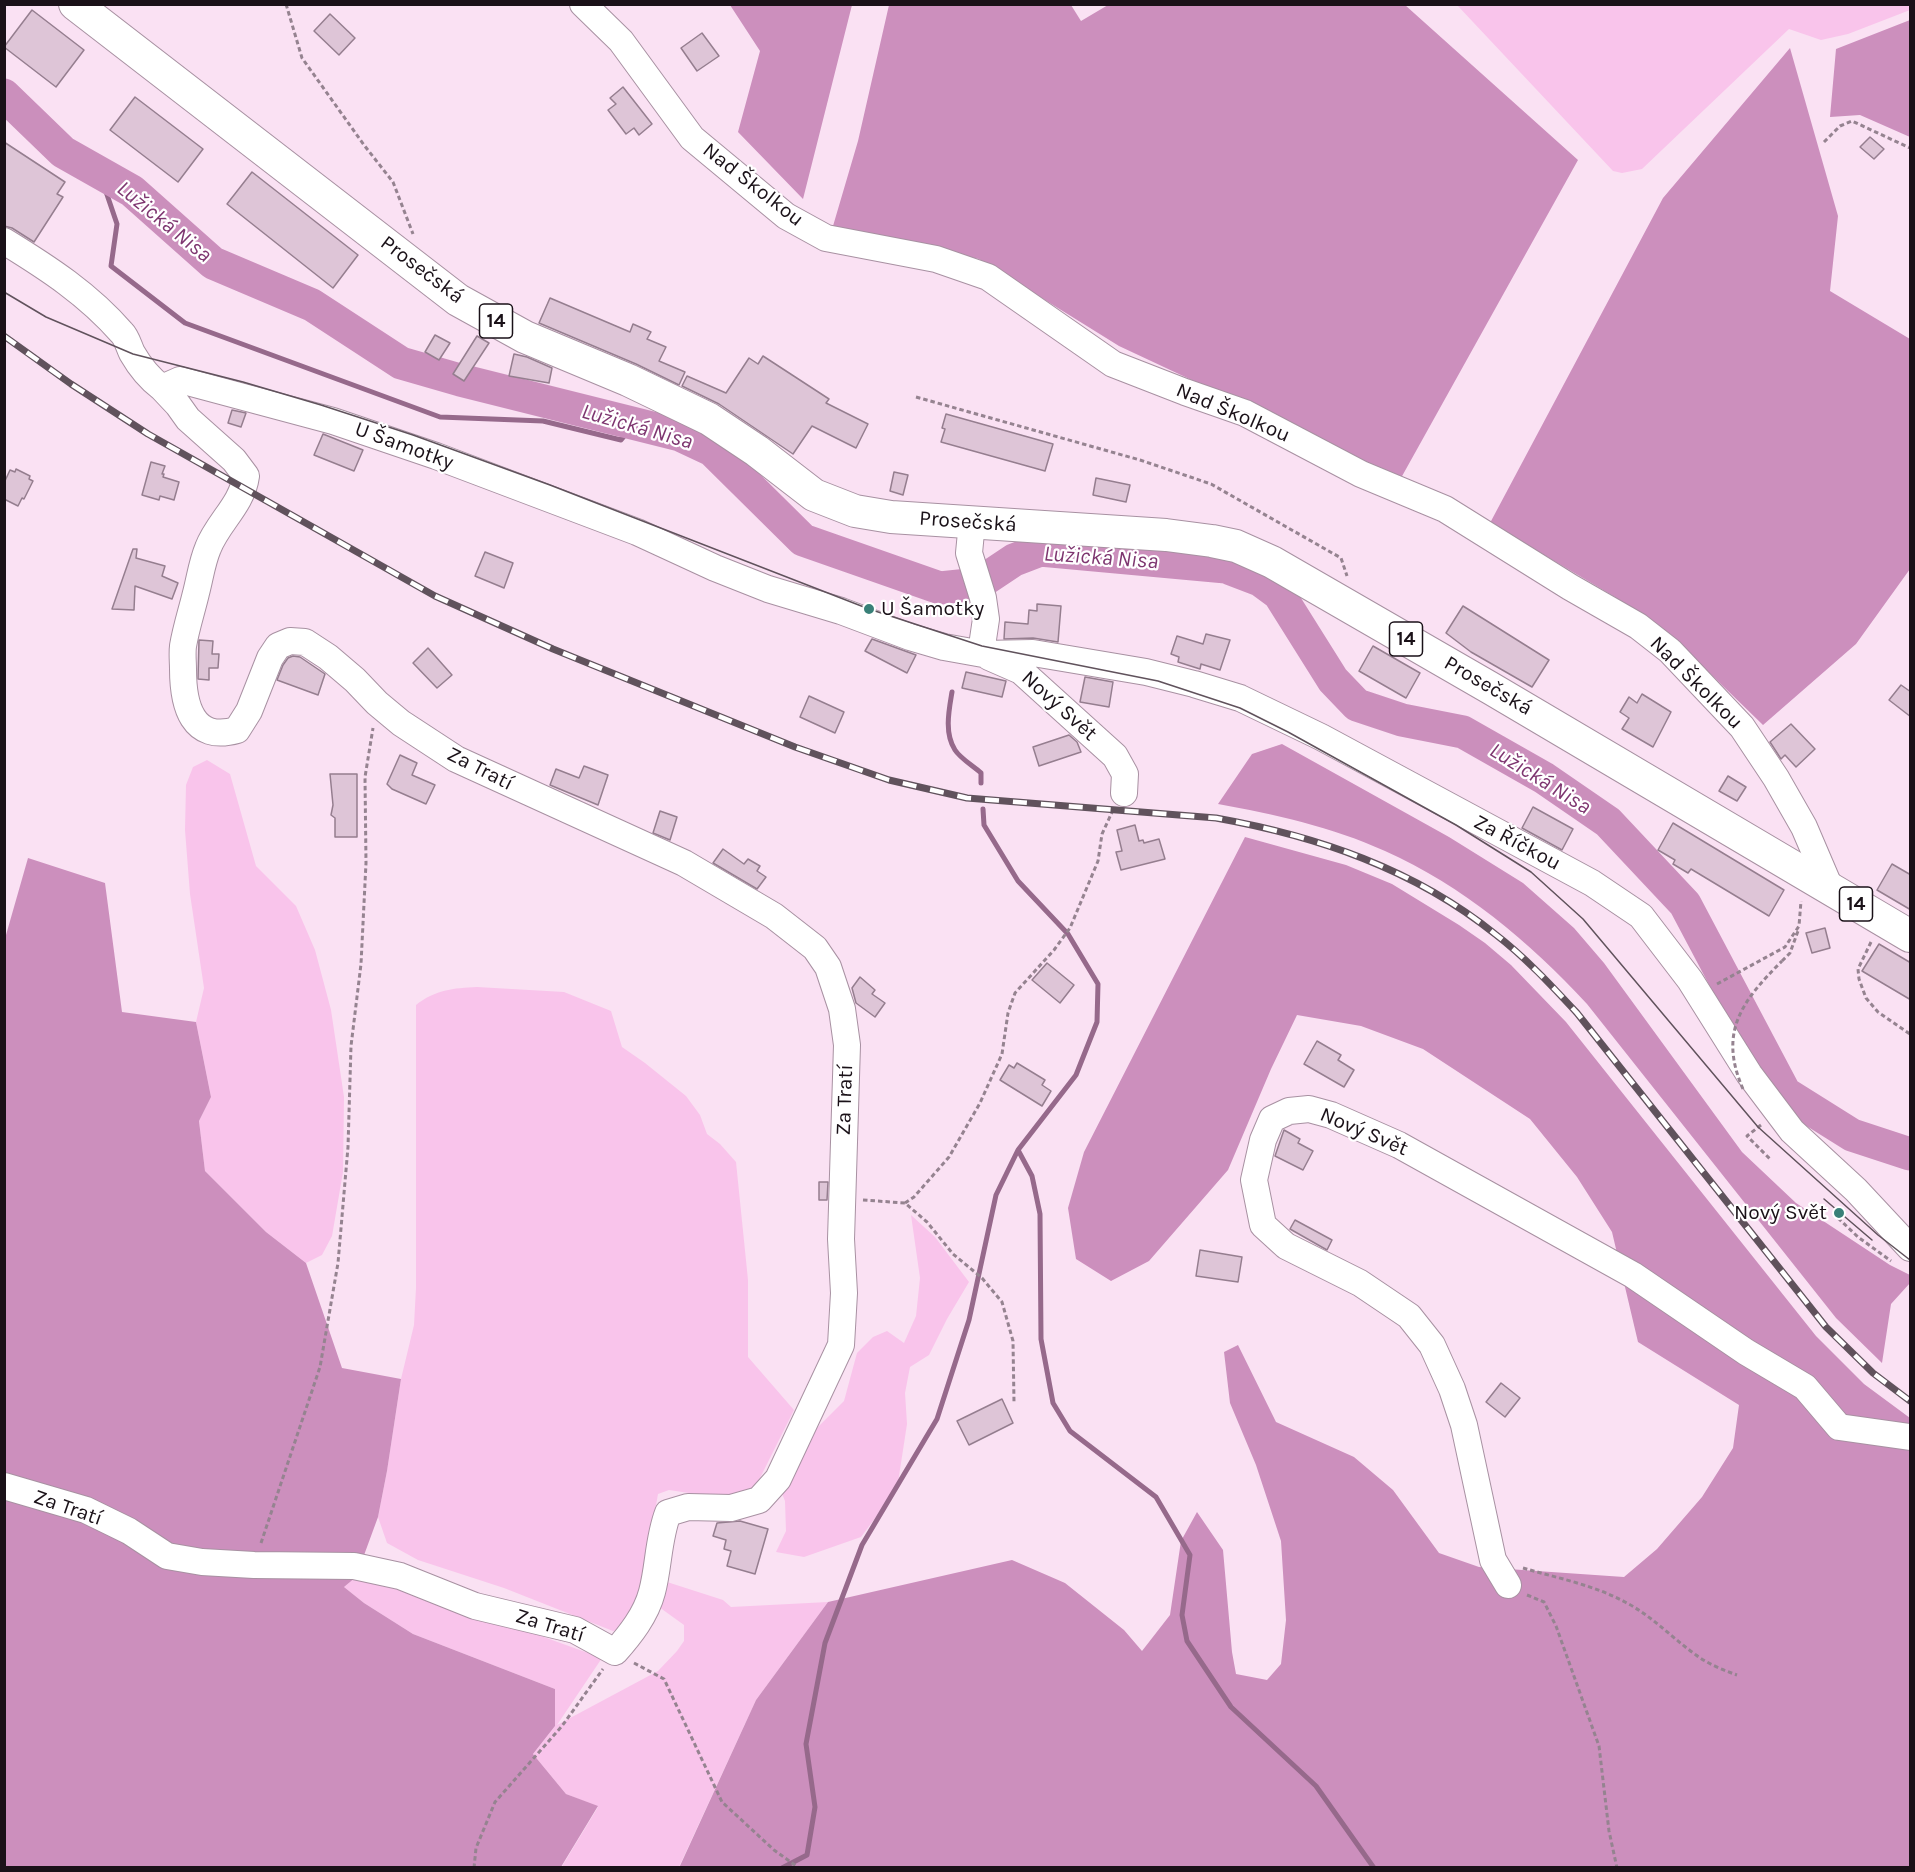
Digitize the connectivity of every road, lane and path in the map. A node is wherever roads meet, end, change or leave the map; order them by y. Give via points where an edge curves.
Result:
1 (75, 4) edge
2 (286, 4) edge
3 (583, 4) edge
4 (1824, 142) dead end
5 (1911, 148) edge
6 (4, 241) edge
7 (420, 271) junction
8 (162, 388) junction
9 (916, 397) dead end
10 (972, 522) junction
11 (1339, 600) junction
12 (983, 654) junction
13 (377, 703) junction
14 (1124, 793) joint
15 (1816, 894) junction
16 (1799, 926) junction
17 (1899, 929) edge
18 (1715, 984) dead end
19 (1911, 1034) edge
20 (1743, 1089) dead end
21 (1764, 1122) dead end
22 (1771, 1160) dead end
23 (842, 1197) junction
24 (905, 1203) junction
25 (1838, 1218) dead end
26 (1903, 1256) edge
27 (1014, 1402) dead end
28 (1911, 1437) edge
29 (4, 1486) edge
30 (1492, 1560) junction
31 (255, 1565) junction
32 (1508, 1585) joint
33 (615, 1652) junction
34 (1737, 1675) dead end
35 (474, 1868) edge
36 (799, 1868) edge
37 (1617, 1868) edge

1 - 7 main road, Prosečská / 14
2 - 7 path via 302,58 393,182 415,240
3 - 15 street, Nad Školkou via 621,41 692,138 786,216 826,238 936,260 988,277 1113,364 1245,413 1360,474 1445,509 1638,626 1670,651 1742,727 1776,778 1804,827
4 - 5 path via 1840,126 1852,122
6 - 8 street via 56,272 79,291 124,334 133,354
7 - 10 main road, Prosečská / 14 via 458,300 525,337 709,419 813,495 855,511
8 - 12 street, U Šamotky via 180,380 333,421 637,532 768,589 944,647
8 - 13 street, Za Tratí via 246,476 233,509 208,548 183,648 185,701 190,716 211,732 237,730 270,658 278,646 290,641 305,642 328,657
9 - 11 path via 1211,484 1341,558 1347,584
10 - 11 main road, Prosečská / 14 via 1166,536 1236,546
10 - 12 street via 969,552 986,619
11 - 15 main road, Prosečská / 14 via 1492,689
12 - 14 street, Nový Svět via 1021,671 1115,756 1125,774
12 - 26 street, Za Říčkou via 1034,653 1146,672 1240,698 1321,737 1592,883 1641,916 1690,980 1749,1074 1792,1131 1856,1190
13 - 23 street, Za Tratí via 456,759 684,863 774,916 815,948 834,981 847,1045
13 - 31 path via 365,777 361,964 351,1046 338,1263 320,1367
14 - 24 path via 1102,834 1098,861 1070,928 1015,993 1002,1054 980,1103 949,1157
15 - 16 path
15 - 17 main road, Prosečská / 14
16 - 18 path via 1785,947
16 - 20 path, bridge via 1790,954 1756,987 1736,1024 1733,1057
17 - 19 path via 1870,943 1858,969 1859,979 1866,998 1878,1012
21 - 22 path via 1747,1136
23 - 24 path
23 - 33 street, Za Tratí via 841,1345 778,1479 759,1500 730,1508 687,1507 668,1513 661,1532 652,1593 634,1630
24 - 27 path via 1002,1302 1013,1341
25 - 26 path via 1858,1237
28 - 30 street, Nový Svět via 1839,1427 1804,1387 1624,1270 1399,1145 1309,1109 1289,1111 1272,1119 1254,1180 1263,1225 1286,1246 1360,1283 1409,1316 1432,1345 1464,1425
29 - 31 street, Za Tratí via 86,1510 167,1556
30 - 32 street, Nový Svět
30 - 34 path via 1580,1584 1624,1601 1657,1621 1696,1655
31 - 33 street, Za Tratí via 354,1566 400,1576 476,1606 575,1630
32 - 37 path via 1544,1602 1556,1626 1599,1746
33 - 35 path via 562,1726 495,1802 476,1848
33 - 36 path via 664,1679 722,1802

